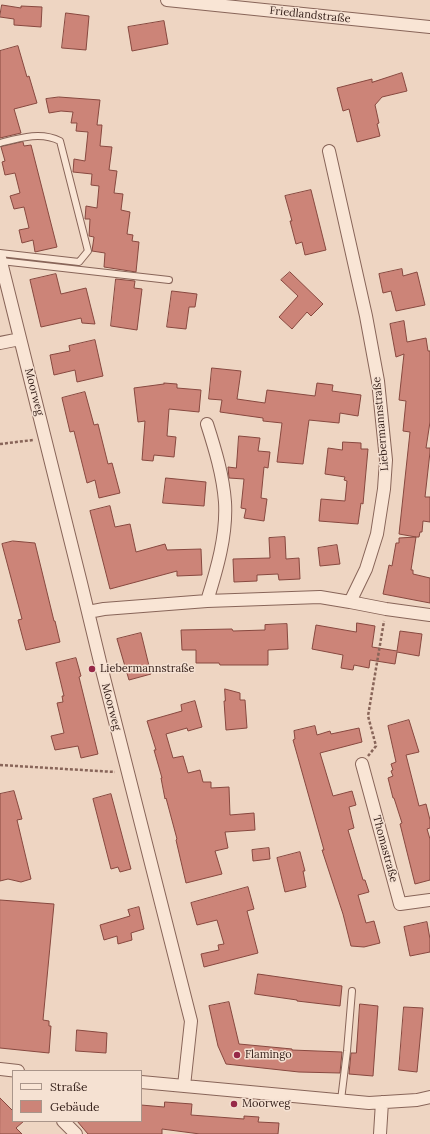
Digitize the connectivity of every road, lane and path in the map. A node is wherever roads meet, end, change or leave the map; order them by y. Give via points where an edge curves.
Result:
1 (167, 0) edge
2 (430, 27) edge
3 (0, 144) edge
4 (329, 151) dead end
5 (0, 258) edge
6 (169, 280) dead end
7 (20, 338) junction
8 (0, 343) edge
9 (208, 424) dead end
10 (45, 439) junction
11 (0, 444) edge
12 (207, 601) junction
13 (350, 602) junction
14 (386, 609) junction
15 (88, 612) junction
16 (430, 615) edge
17 (362, 764) joint
18 (0, 765) edge
19 (129, 773) junction
20 (430, 900) edge
21 (352, 991) dead end
22 (0, 1069) edge
23 (12, 1070) edge
24 (142, 1082) edge
25 (184, 1086) junction
26 (430, 1097) edge
27 (341, 1100) junction
28 (382, 1102) junction
29 (64, 1122) edge
30 (76, 1134) edge
31 (380, 1134) edge

1 - 2 street, Friedlandstraße
3 - 5 lane via 28,136 60,141 88,251 79,262
4 - 13 street, Liebermannstraße via 378,381 386,460 377,534 366,569
5 - 6 lane
5 - 7 street, Moorweg
7 - 8 street
7 - 10 street, Moorweg
9 - 12 street via 219,463 225,514 220,551
10 - 11 path
10 - 15 street, Moorweg
12 - 13 street via 320,597
12 - 15 street
13 - 14 street
14 - 16 street
14 - 17 path via 368,716 376,746
15 - 19 street, Moorweg
17 - 20 street, Thomastraße via 400,904
18 - 19 path
19 - 25 street, Moorweg via 191,1021
21 - 27 lane
22 - 23 street
24 - 25 street
25 - 27 street
26 - 28 street
27 - 28 street
28 - 31 street
29 - 30 street

